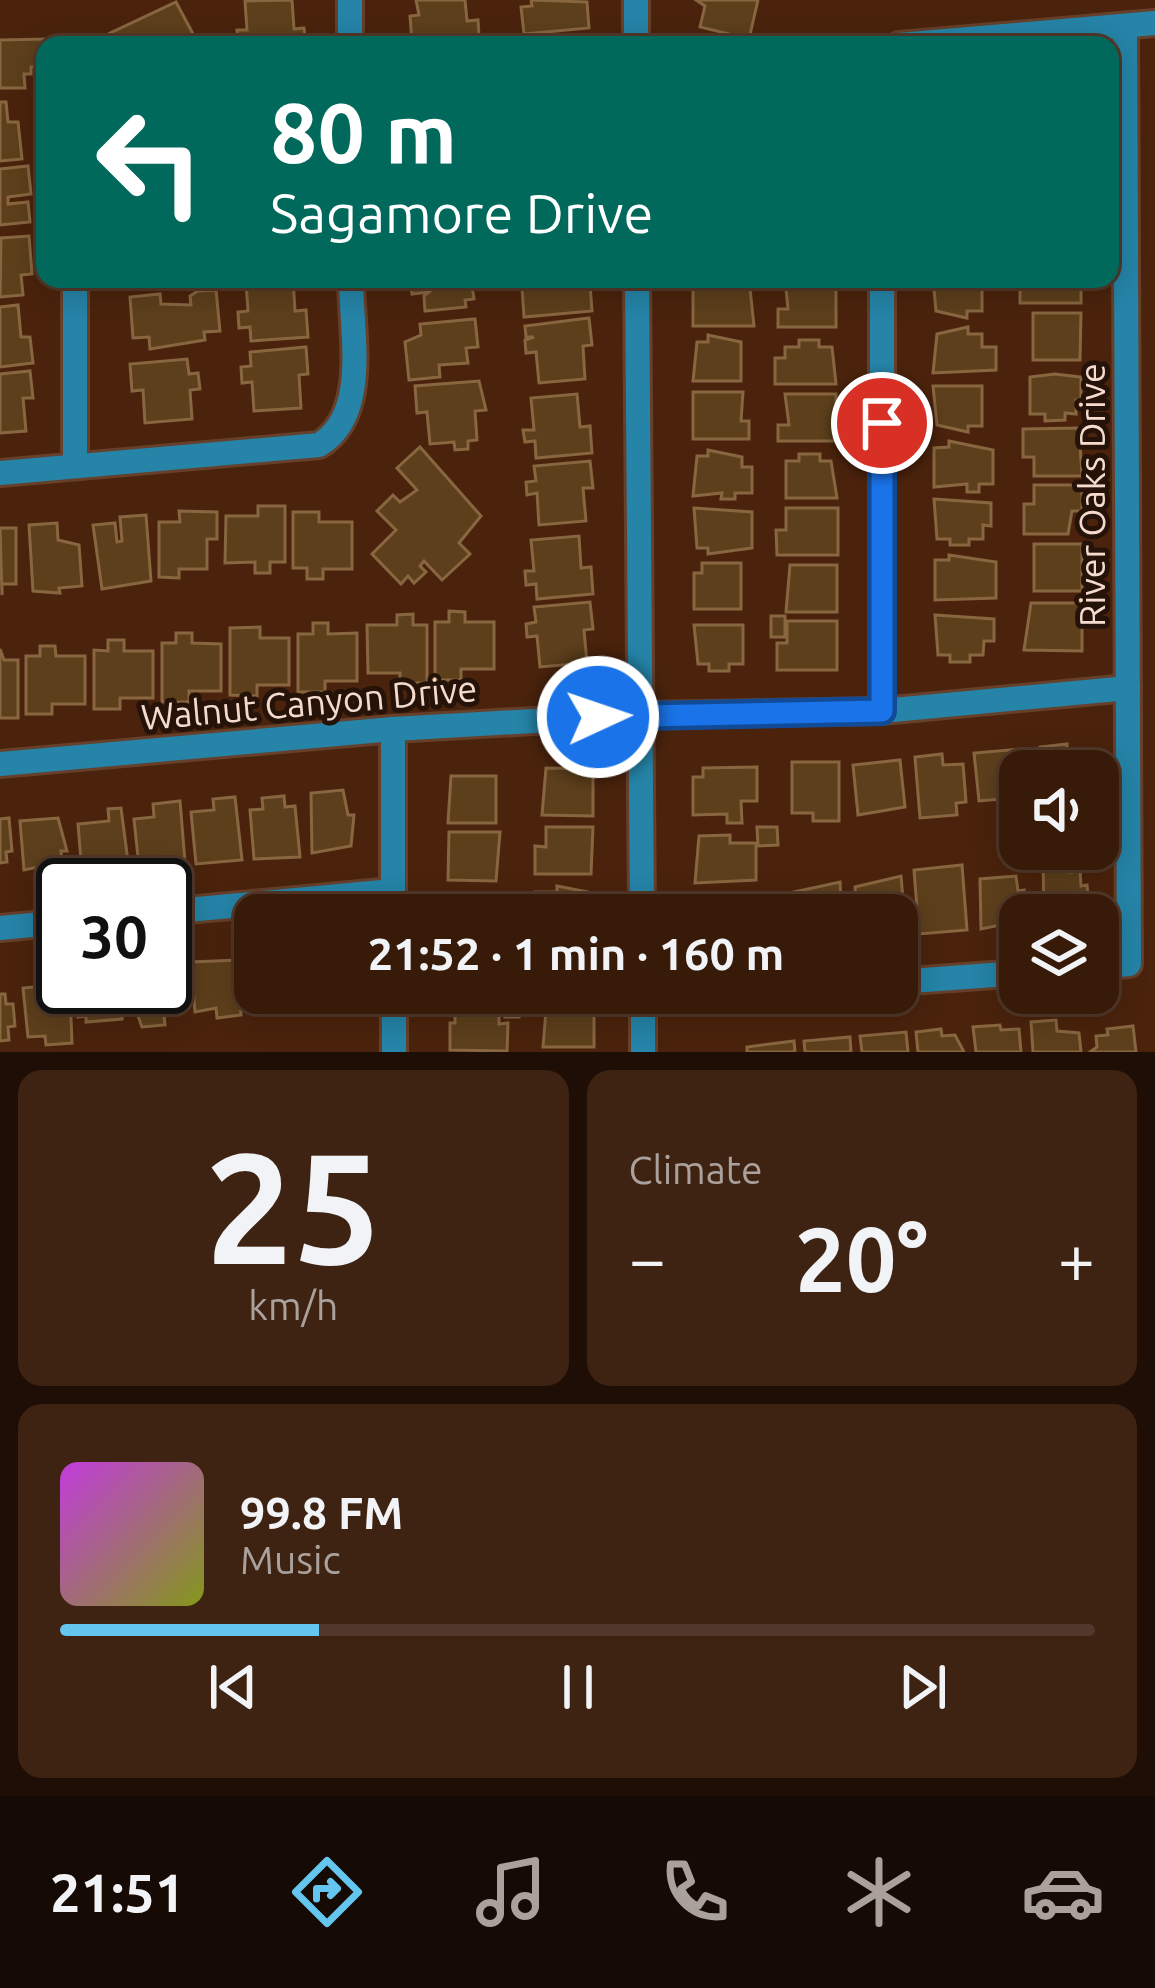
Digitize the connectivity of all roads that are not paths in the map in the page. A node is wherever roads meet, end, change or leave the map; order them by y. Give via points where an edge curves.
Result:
1 (350, 0) edge
2 (636, 0) edge
3 (1155, 23) edge
4 (1125, 26) junction
5 (350, 36) edge
6 (636, 36) edge
7 (1006, 36) edge
8 (75, 288) edge
9 (351, 288) edge
10 (637, 288) edge
11 (882, 288) edge
12 (75, 466) junction
13 (0, 473) edge
14 (1128, 688) junction
15 (882, 711) junction
16 (638, 715) junction
17 (393, 730) junction
18 (0, 764) edge
19 (393, 894) edge
20 (642, 894) edge
21 (234, 909) edge
22 (192, 911) edge
23 (36, 925) edge
24 (0, 928) edge
25 (1119, 965) edge
26 (999, 975) edge
27 (918, 980) edge
28 (394, 1014) edge
29 (643, 1014) edge
30 (394, 1052) edge
31 (643, 1052) edge

1 - 5 street
2 - 6 street
3 - 4 street
4 - 7 street
4 - 14 street, River Oaks Drive
8 - 12 street
9 - 12 street via 351,410 338,434 319,446
10 - 16 street
11 - 15 street
12 - 13 street
14 - 15 street, Walnut Canyon Drive
14 - 25 street, River Oaks Drive via 1129,964
15 - 16 street, Walnut Canyon Drive
16 - 17 street, Walnut Canyon Drive
16 - 20 street
17 - 18 street, Walnut Canyon Drive
17 - 19 street
21 - 22 street
23 - 24 street
26 - 27 street
28 - 30 street
29 - 31 street

